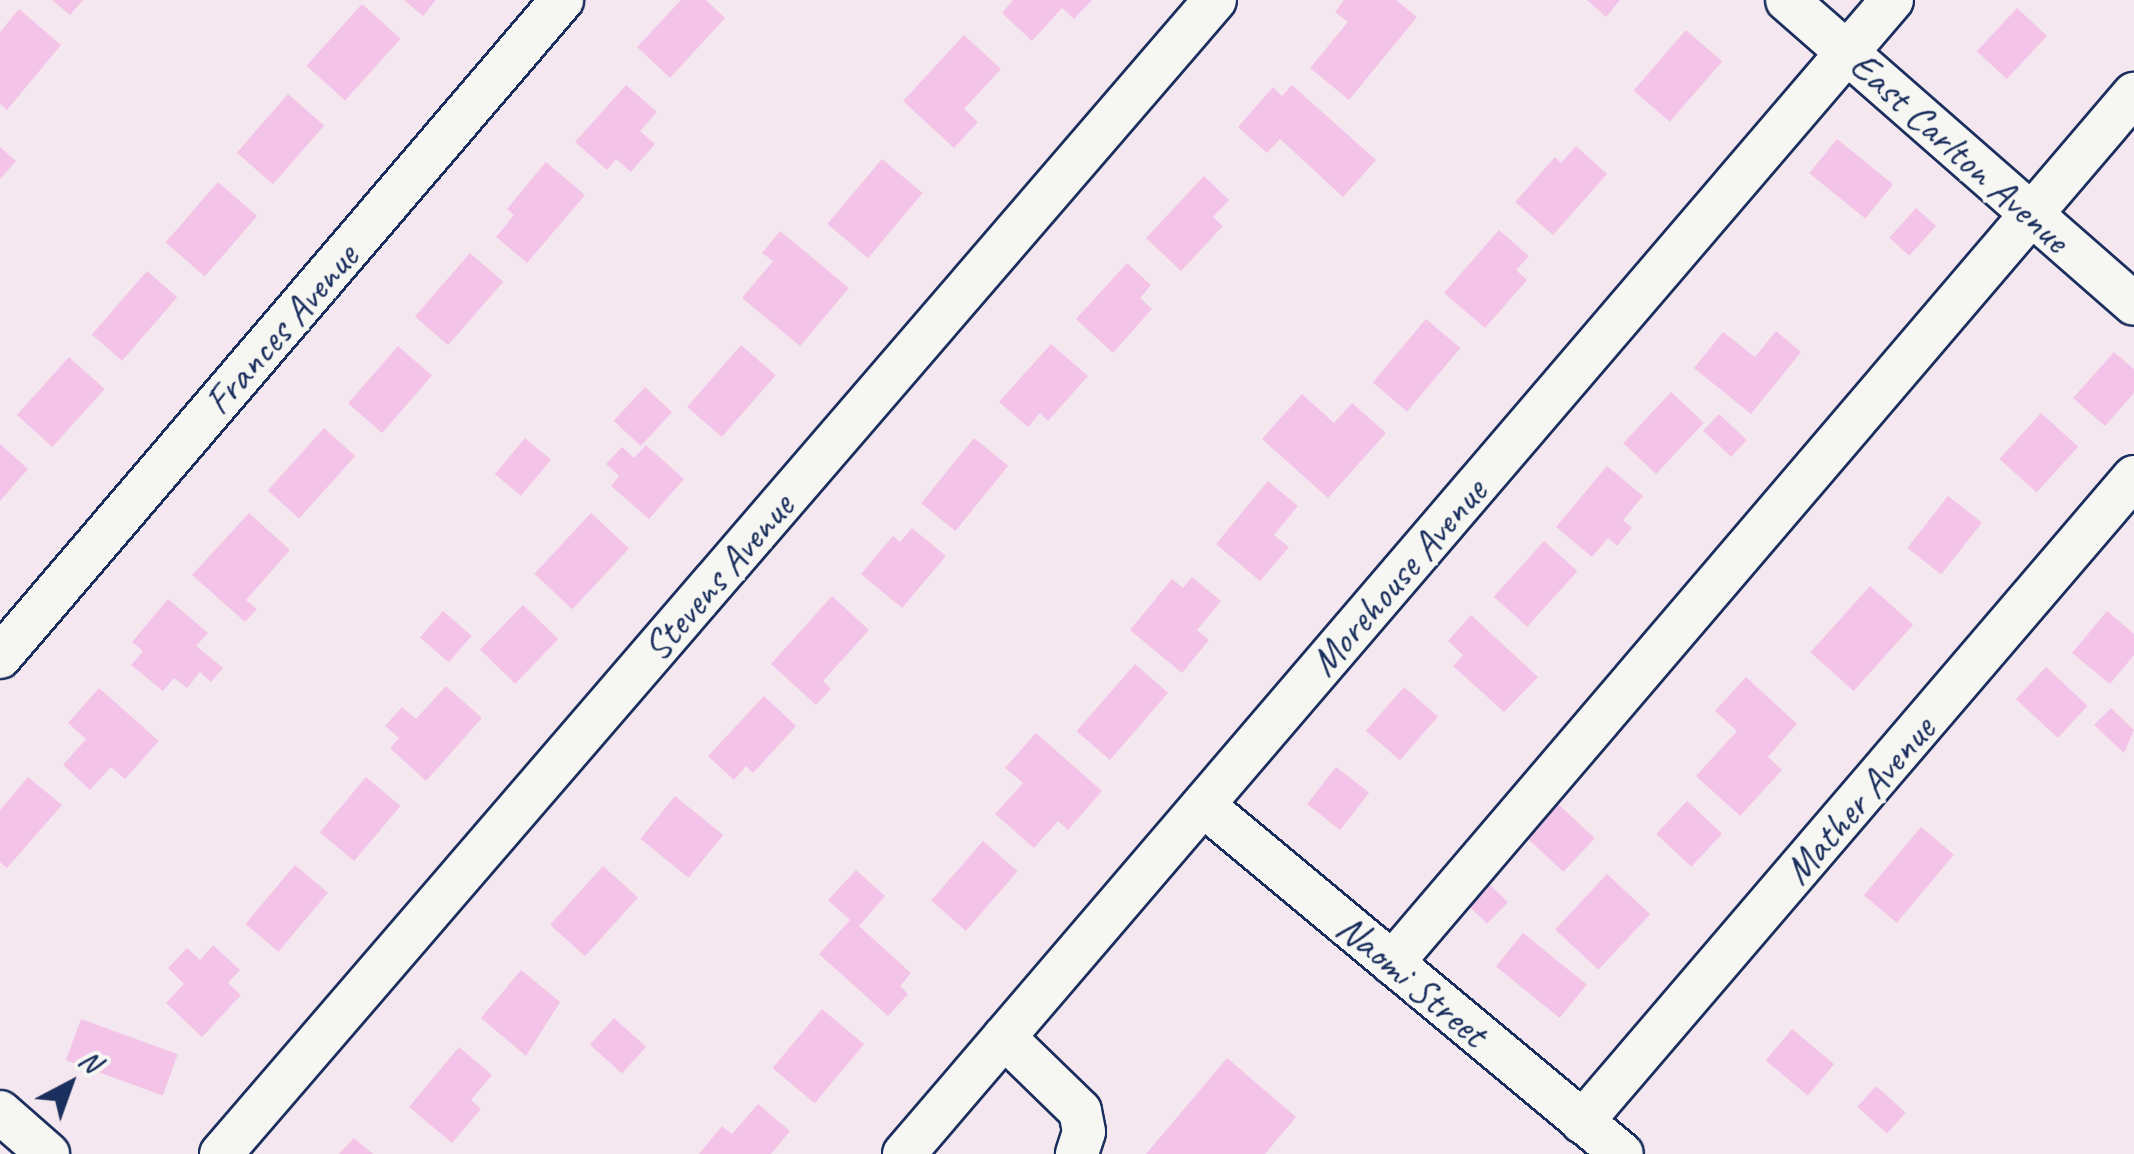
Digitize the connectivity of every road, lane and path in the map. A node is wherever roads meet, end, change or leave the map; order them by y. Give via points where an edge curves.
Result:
1 (562, 0) edge
2 (1215, 0) edge
3 (1786, 0) edge
4 (1892, 0) edge
5 (1848, 52) junction
6 (2134, 94) edge
7 (2031, 215) junction
8 (2134, 304) edge
9 (2134, 477) edge
10 (0, 657) edge
11 (1203, 805) junction
12 (1392, 963) junction
13 (1004, 1036) junction
14 (0, 1112) edge
15 (1582, 1122) junction
16 (39, 1151) edge
17 (221, 1154) edge
18 (904, 1154) edge
19 (1077, 1154) edge
20 (1622, 1154) edge

1 - 10 street, Frances Avenue
2 - 17 street, Stevens Avenue
3 - 5 street, East Carlton Avenue
4 - 5 street, Morehouse Avenue
5 - 7 street, East Carlton Avenue
5 - 11 street, Morehouse Avenue
6 - 7 street
7 - 8 street, East Carlton Avenue
7 - 12 street
9 - 15 street, Mather Avenue
11 - 12 street, Naomi Street
11 - 13 street, Morehouse Avenue
12 - 15 street, Naomi Street
13 - 18 street, Morehouse Avenue
13 - 19 street via 1080,1110 1084,1132
14 - 16 street
15 - 20 street, Naomi Street

